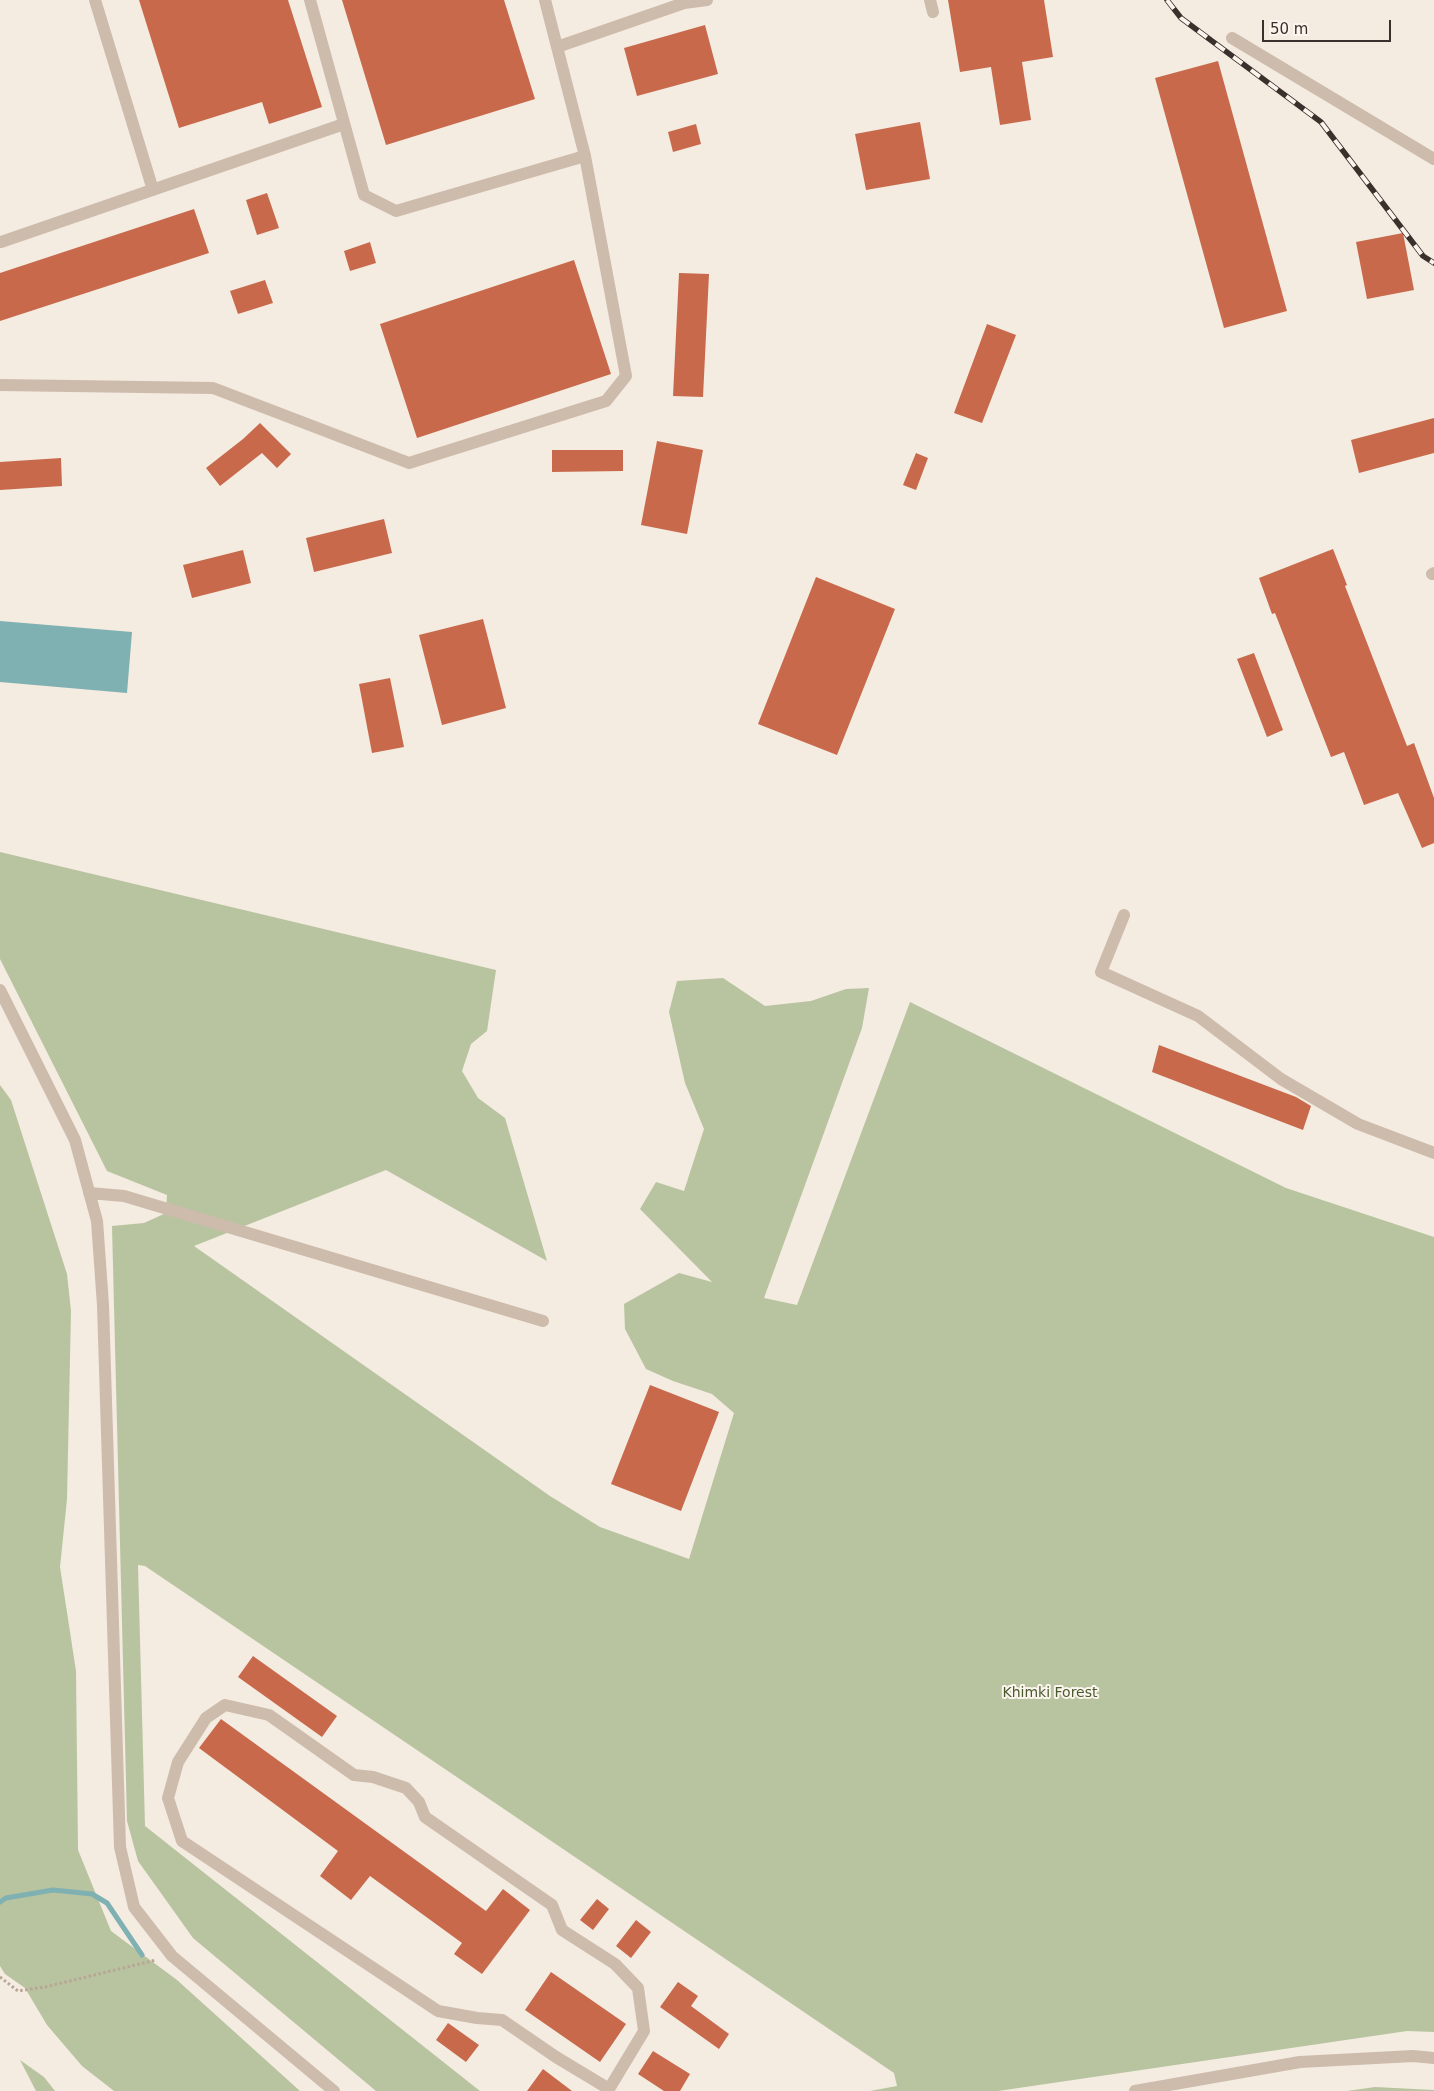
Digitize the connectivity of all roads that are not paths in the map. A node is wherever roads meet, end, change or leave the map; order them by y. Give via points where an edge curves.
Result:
1 (95, 0) edge
2 (310, 0) edge
3 (545, 0) edge
4 (708, 0) edge
5 (1232, 38) dead end
6 (557, 47) junction
7 (344, 124) junction
8 (584, 156) junction
9 (1434, 159) edge
10 (154, 190) junction
11 (1, 242) edge
12 (0, 385) edge
13 (1124, 915) dead end
14 (0, 990) edge
15 (1434, 1153) edge
16 (89, 1193) junction
17 (543, 1321) dead end
18 (1434, 2058) edge
19 (608, 2090) edge
20 (334, 2091) edge
21 (1135, 2091) edge

1 - 10 street
2 - 7 street
3 - 6 street
4 - 6 street via 684,4
5 - 9 street
6 - 8 street
7 - 8 street via 364,195 396,211
7 - 10 street
8 - 12 street via 626,376 606,401 409,463 213,388
10 - 11 street
13 - 15 street via 1101,972 1198,1016 1281,1079 1358,1124
14 - 16 street via 75,1140
16 - 17 street via 124,1196
16 - 20 street via 97,1221 103,1305 120,1847 134,1907 172,1956
18 - 21 street via 1413,2056 1300,2062
19 - 19 street via 644,2031 638,1988 616,1964 562,1930 552,1904 425,1817 419,1802 406,1788 373,1777 354,1775 269,1715 225,1705 206,1718 178,1762 168,1798 182,1841 438,2010 502,2020

